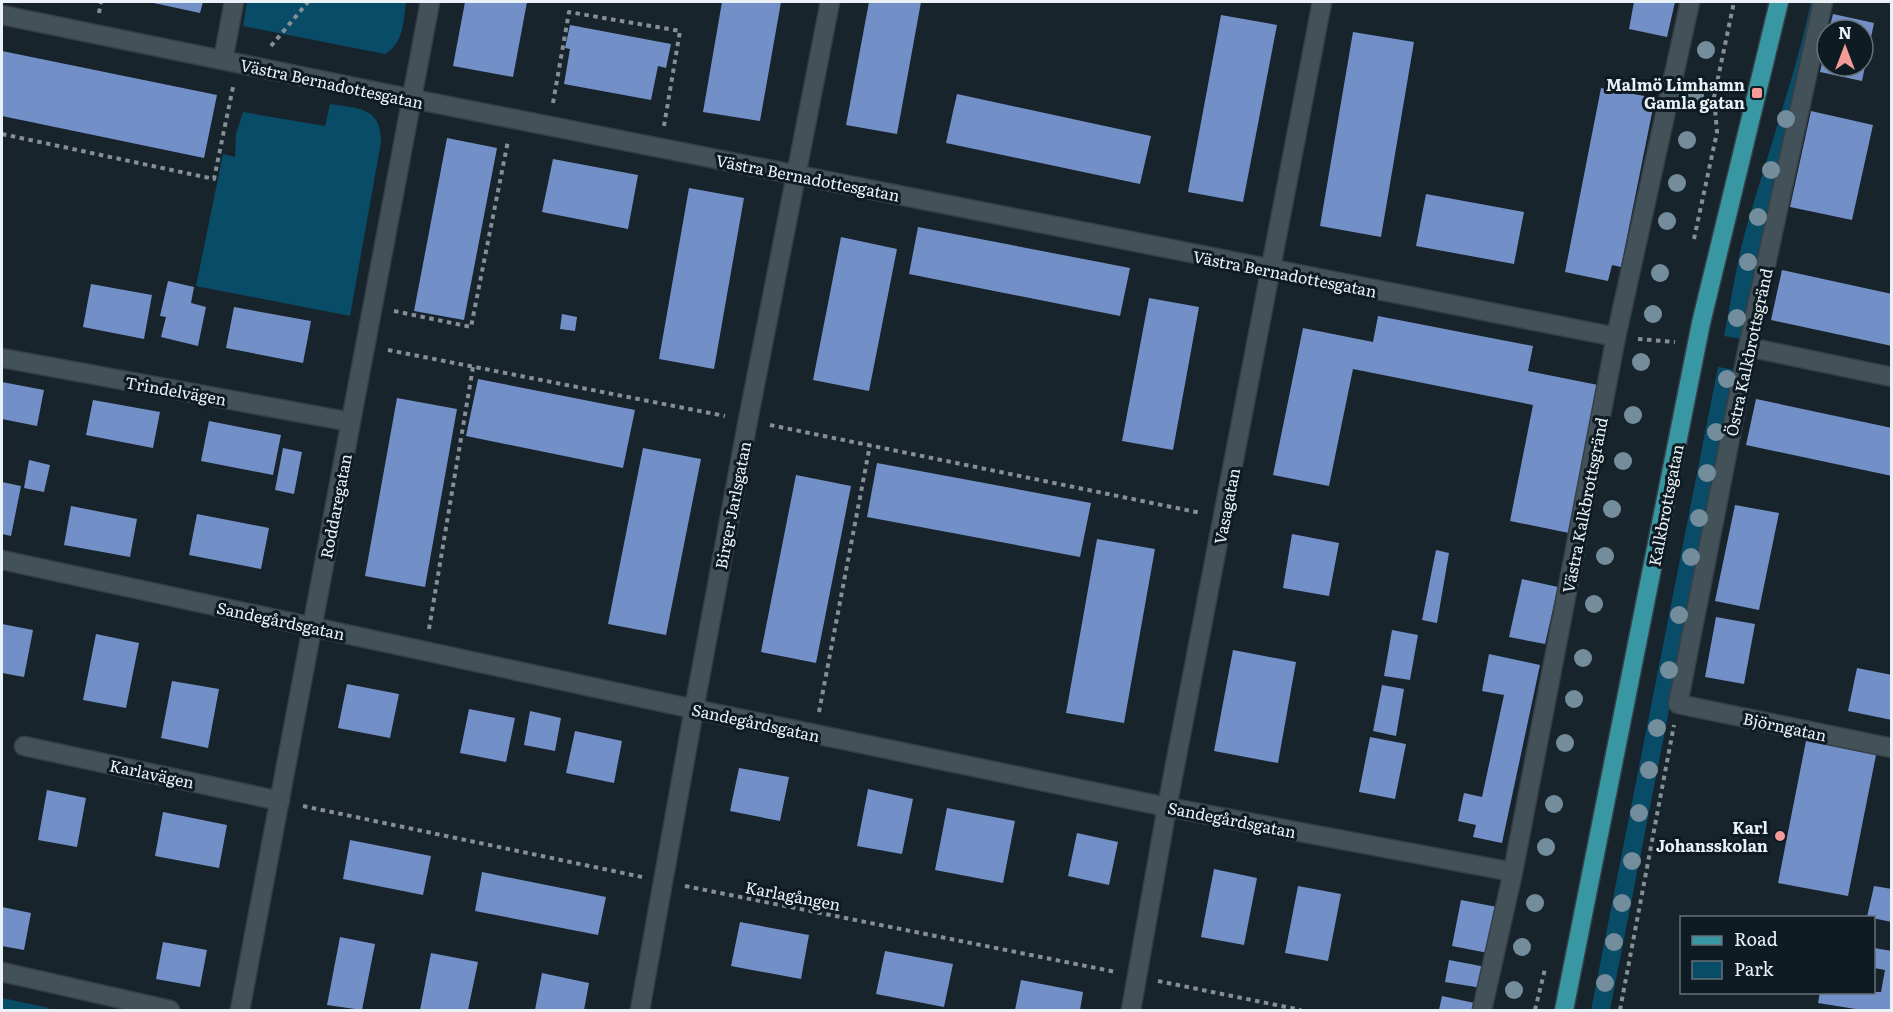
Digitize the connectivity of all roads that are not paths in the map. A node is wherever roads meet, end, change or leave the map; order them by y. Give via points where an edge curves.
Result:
1 (234, 2) edge
2 (430, 2) edge
3 (830, 2) edge
4 (1322, 2) edge
5 (1690, 2) edge
6 (1779, 2) edge
7 (1823, 2) edge
8 (2, 15) edge
9 (238, 63) junction
10 (413, 99) junction
11 (797, 175) junction
12 (1270, 270) junction
13 (1616, 337) junction
14 (1748, 347) junction
15 (6, 359) edge
16 (1892, 376) edge
17 (351, 422) junction
18 (2, 560) edge
19 (313, 626) junction
20 (1678, 704) joint
21 (694, 709) junction
22 (24, 746) dead end
23 (1892, 748) edge
24 (280, 801) junction
25 (1167, 807) junction
26 (1513, 872) junction
27 (2, 972) edge
28 (170, 1011) edge
29 (240, 1011) edge
30 (640, 1011) edge
31 (1131, 1011) edge
32 (1482, 1011) edge
33 (1564, 1011) edge

1 - 9 street
2 - 10 street, Roddaregatan
3 - 11 street, Birger Jarlsgatan
4 - 12 street, Vasagatan
5 - 13 street, Västra Kalkbrottsgränd
6 - 33 main road, Kalkbrottsgatan via 1701,323
7 - 14 street, Östra Kalkbrottsgränd
8 - 9 street, Västra Bernadottesgatan
9 - 10 street, Västra Bernadottesgatan
10 - 11 street, Västra Bernadottesgatan
10 - 17 street, Roddaregatan
11 - 12 street, Västra Bernadottesgatan
11 - 21 street, Birger Jarlsgatan
12 - 13 street, Västra Bernadottesgatan
12 - 25 street, Vasagatan
13 - 26 street, Västra Kalkbrottsgränd
14 - 16 street
14 - 20 street, Östra Kalkbrottsgränd
15 - 17 street, Trindelvägen
17 - 19 street, Roddaregatan
18 - 19 street, Sandegårdsgatan
19 - 21 street, Sandegårdsgatan
19 - 24 street, Roddaregatan
20 - 23 street, Björngatan
21 - 25 street, Sandegårdsgatan
21 - 30 street, Birger Jarlsgatan
22 - 24 street, Karlavägen
24 - 29 street, Roddaregatan
25 - 26 street, Sandegårdsgatan
25 - 31 street, Vasagatan
26 - 32 street, Västra Kalkbrottsgränd
27 - 28 street

